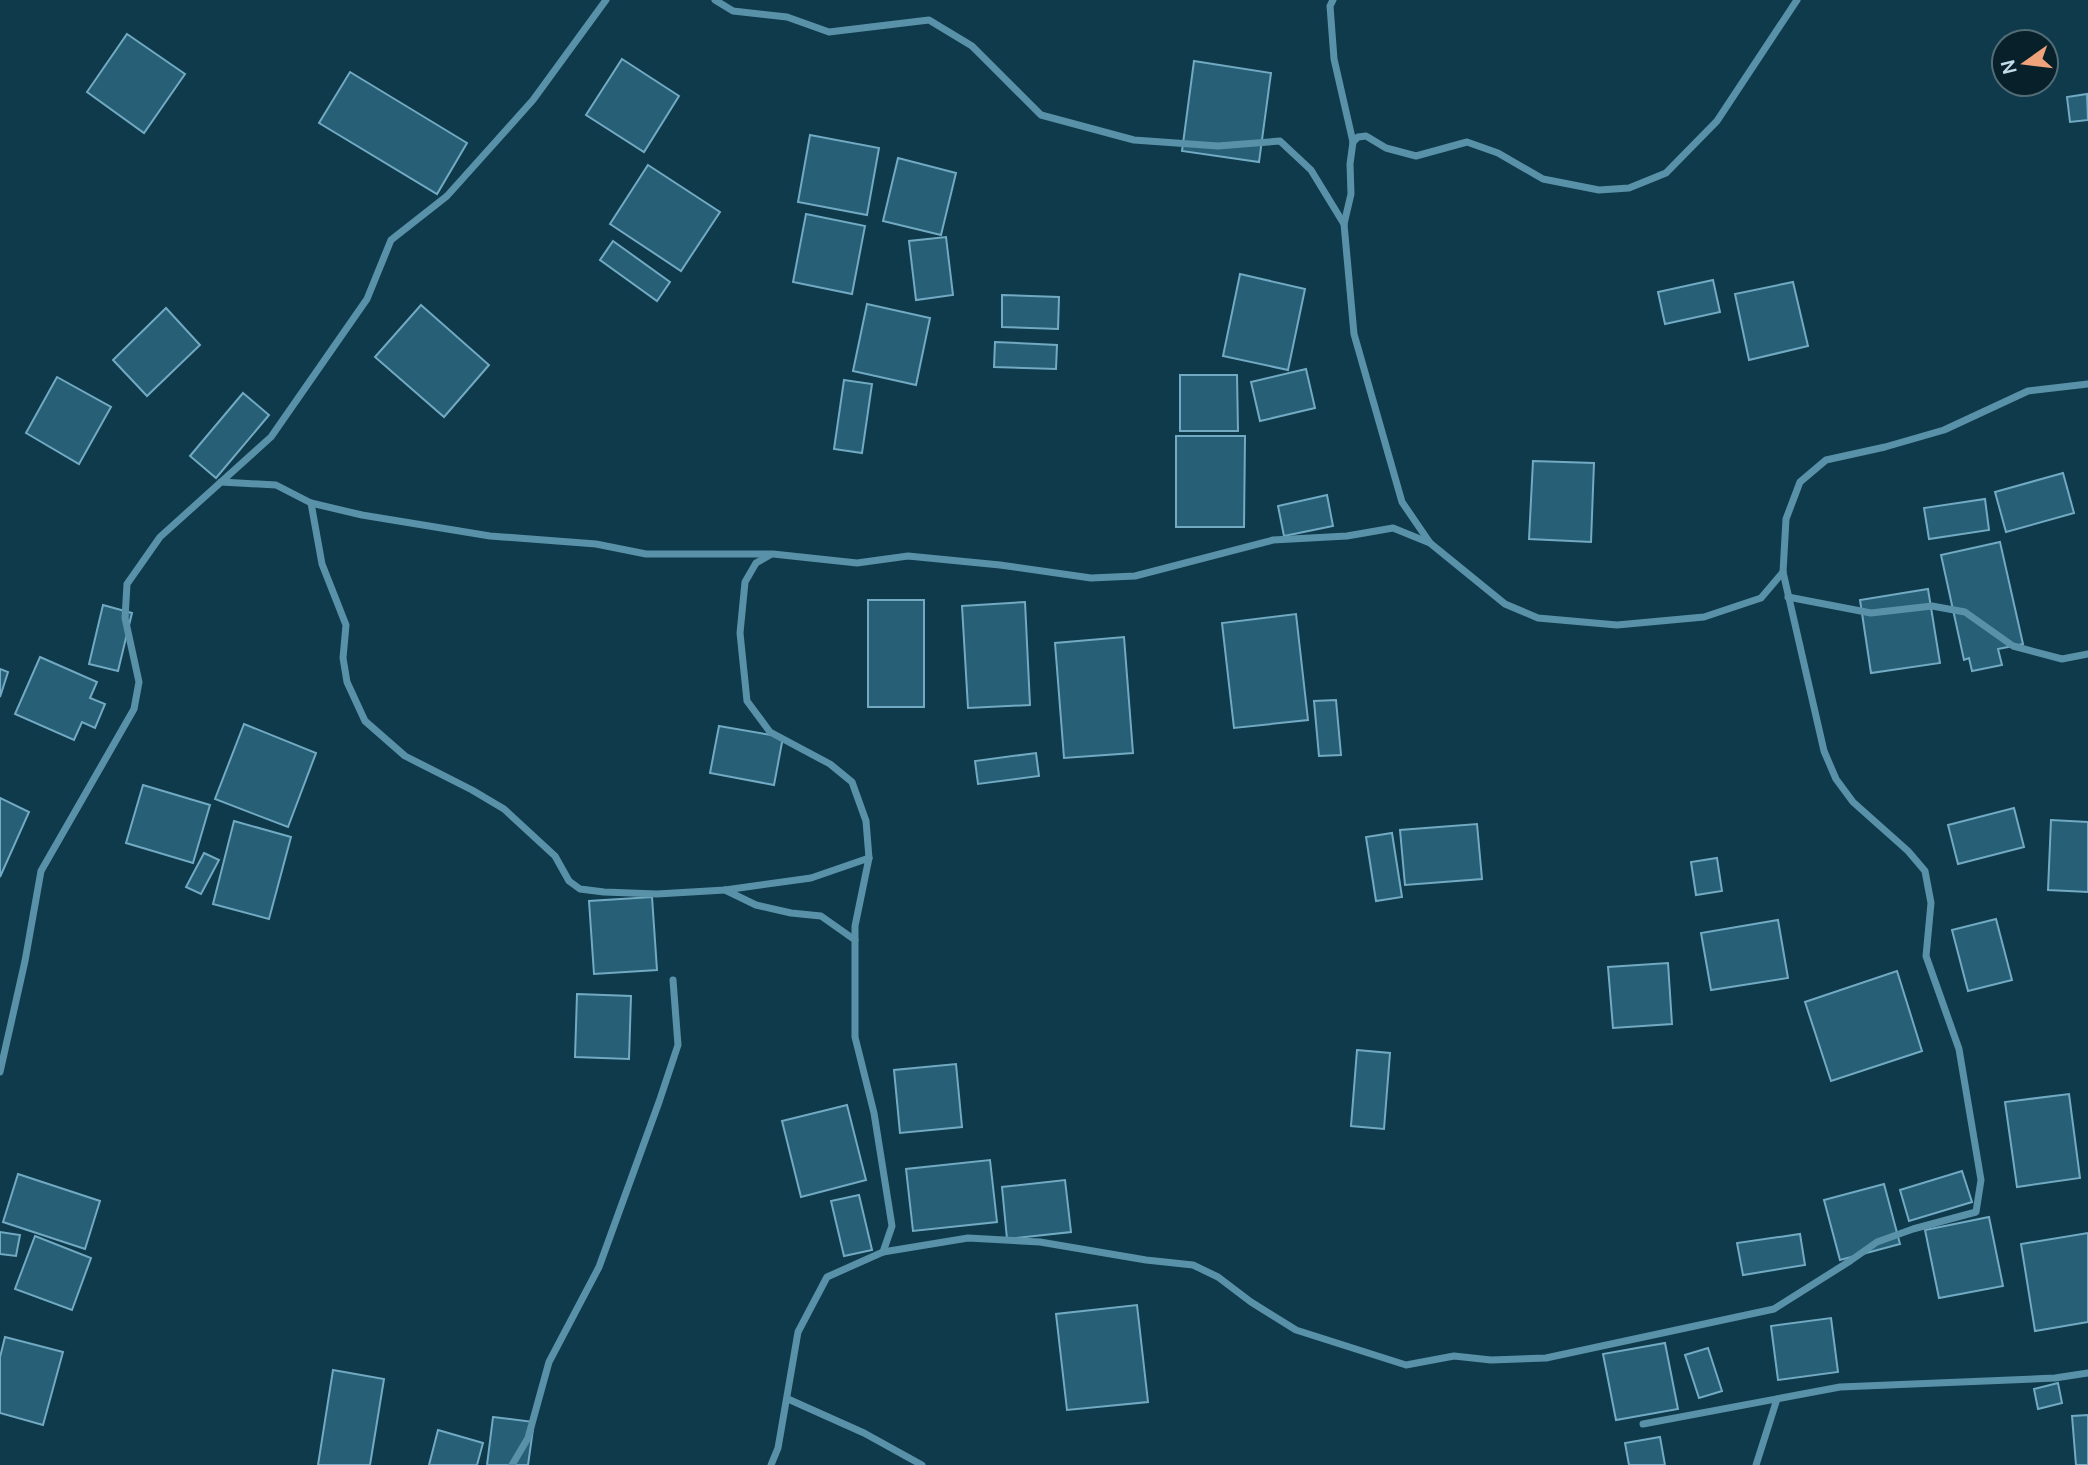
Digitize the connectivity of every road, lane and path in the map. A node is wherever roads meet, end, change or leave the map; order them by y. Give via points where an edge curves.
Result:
1 (606, 0) edge
2 (715, 0) edge
3 (1333, 0) edge
4 (1797, 0) edge
5 (1353, 142) junction
6 (1343, 224) junction
7 (2088, 384) edge
8 (221, 482) junction
9 (311, 503) junction
10 (1430, 543) junction
11 (773, 554) junction
12 (1783, 572) junction
13 (1788, 597) junction
14 (2088, 654) edge
15 (869, 858) junction
16 (725, 890) junction
17 (855, 940) junction
18 (673, 980) dead end
19 (0, 1072) edge
20 (883, 1252) junction
21 (2088, 1373) edge
22 (788, 1399) junction
23 (1777, 1399) junction
24 (1643, 1424) dead end
25 (512, 1465) edge
26 (771, 1465) edge
27 (922, 1465) edge
28 (1756, 1465) edge

1 - 8 street via 533,100 447,196 391,240 367,299 271,437
2 - 6 street via 733,11 787,17 830,32 929,20 972,46 1041,114 1134,140 1218,146 1280,141 1311,170
3 - 5 street via 1334,59
4 - 5 street via 1717,121 1665,173 1629,188 1599,190 1543,179 1499,153 1467,142 1416,156 1386,148 1366,136
5 - 6 street via 1351,194
6 - 10 street via 1354,334 1402,502
7 - 12 street via 2028,391 1944,430 1826,460 1800,482 1786,519
8 - 9 street via 276,485
8 - 19 street via 160,537 127,583 125,618 139,682 134,709 41,871
9 - 11 street via 491,536 596,544 646,554
9 - 16 street via 322,564 346,625 346,682 365,721 405,756 504,809 555,856 569,881 580,889 657,894
10 - 11 street via 1393,528 1273,540 1135,576 1091,578 908,556 857,563
10 - 12 street via 1505,604 1538,618 1618,625 1704,617 1761,598
11 - 15 street via 756,563 745,582 740,633 747,701 769,732 830,764 852,782 866,821
12 - 13 street
13 - 14 street via 1871,613 1932,606 1965,611 2013,646 2062,659
13 - 20 street via 1824,751 1836,779 1853,802 1925,871 1931,903 1926,956 1959,1049 1981,1180 1976,1212 1877,1242 1774,1309 1546,1358 1454,1356 1406,1365 1296,1330 1218,1277 1192,1265 1040,1242 968,1238
15 - 16 street via 811,878
15 - 17 street
16 - 17 street via 756,905 821,916
17 - 20 street via 855,1037 874,1113 892,1226
18 - 25 street via 678,1045 599,1266 549,1362 528,1438
20 - 22 street via 827,1277 798,1332
21 - 23 street via 1839,1387
22 - 26 street
22 - 27 street
23 - 24 street
23 - 28 street

